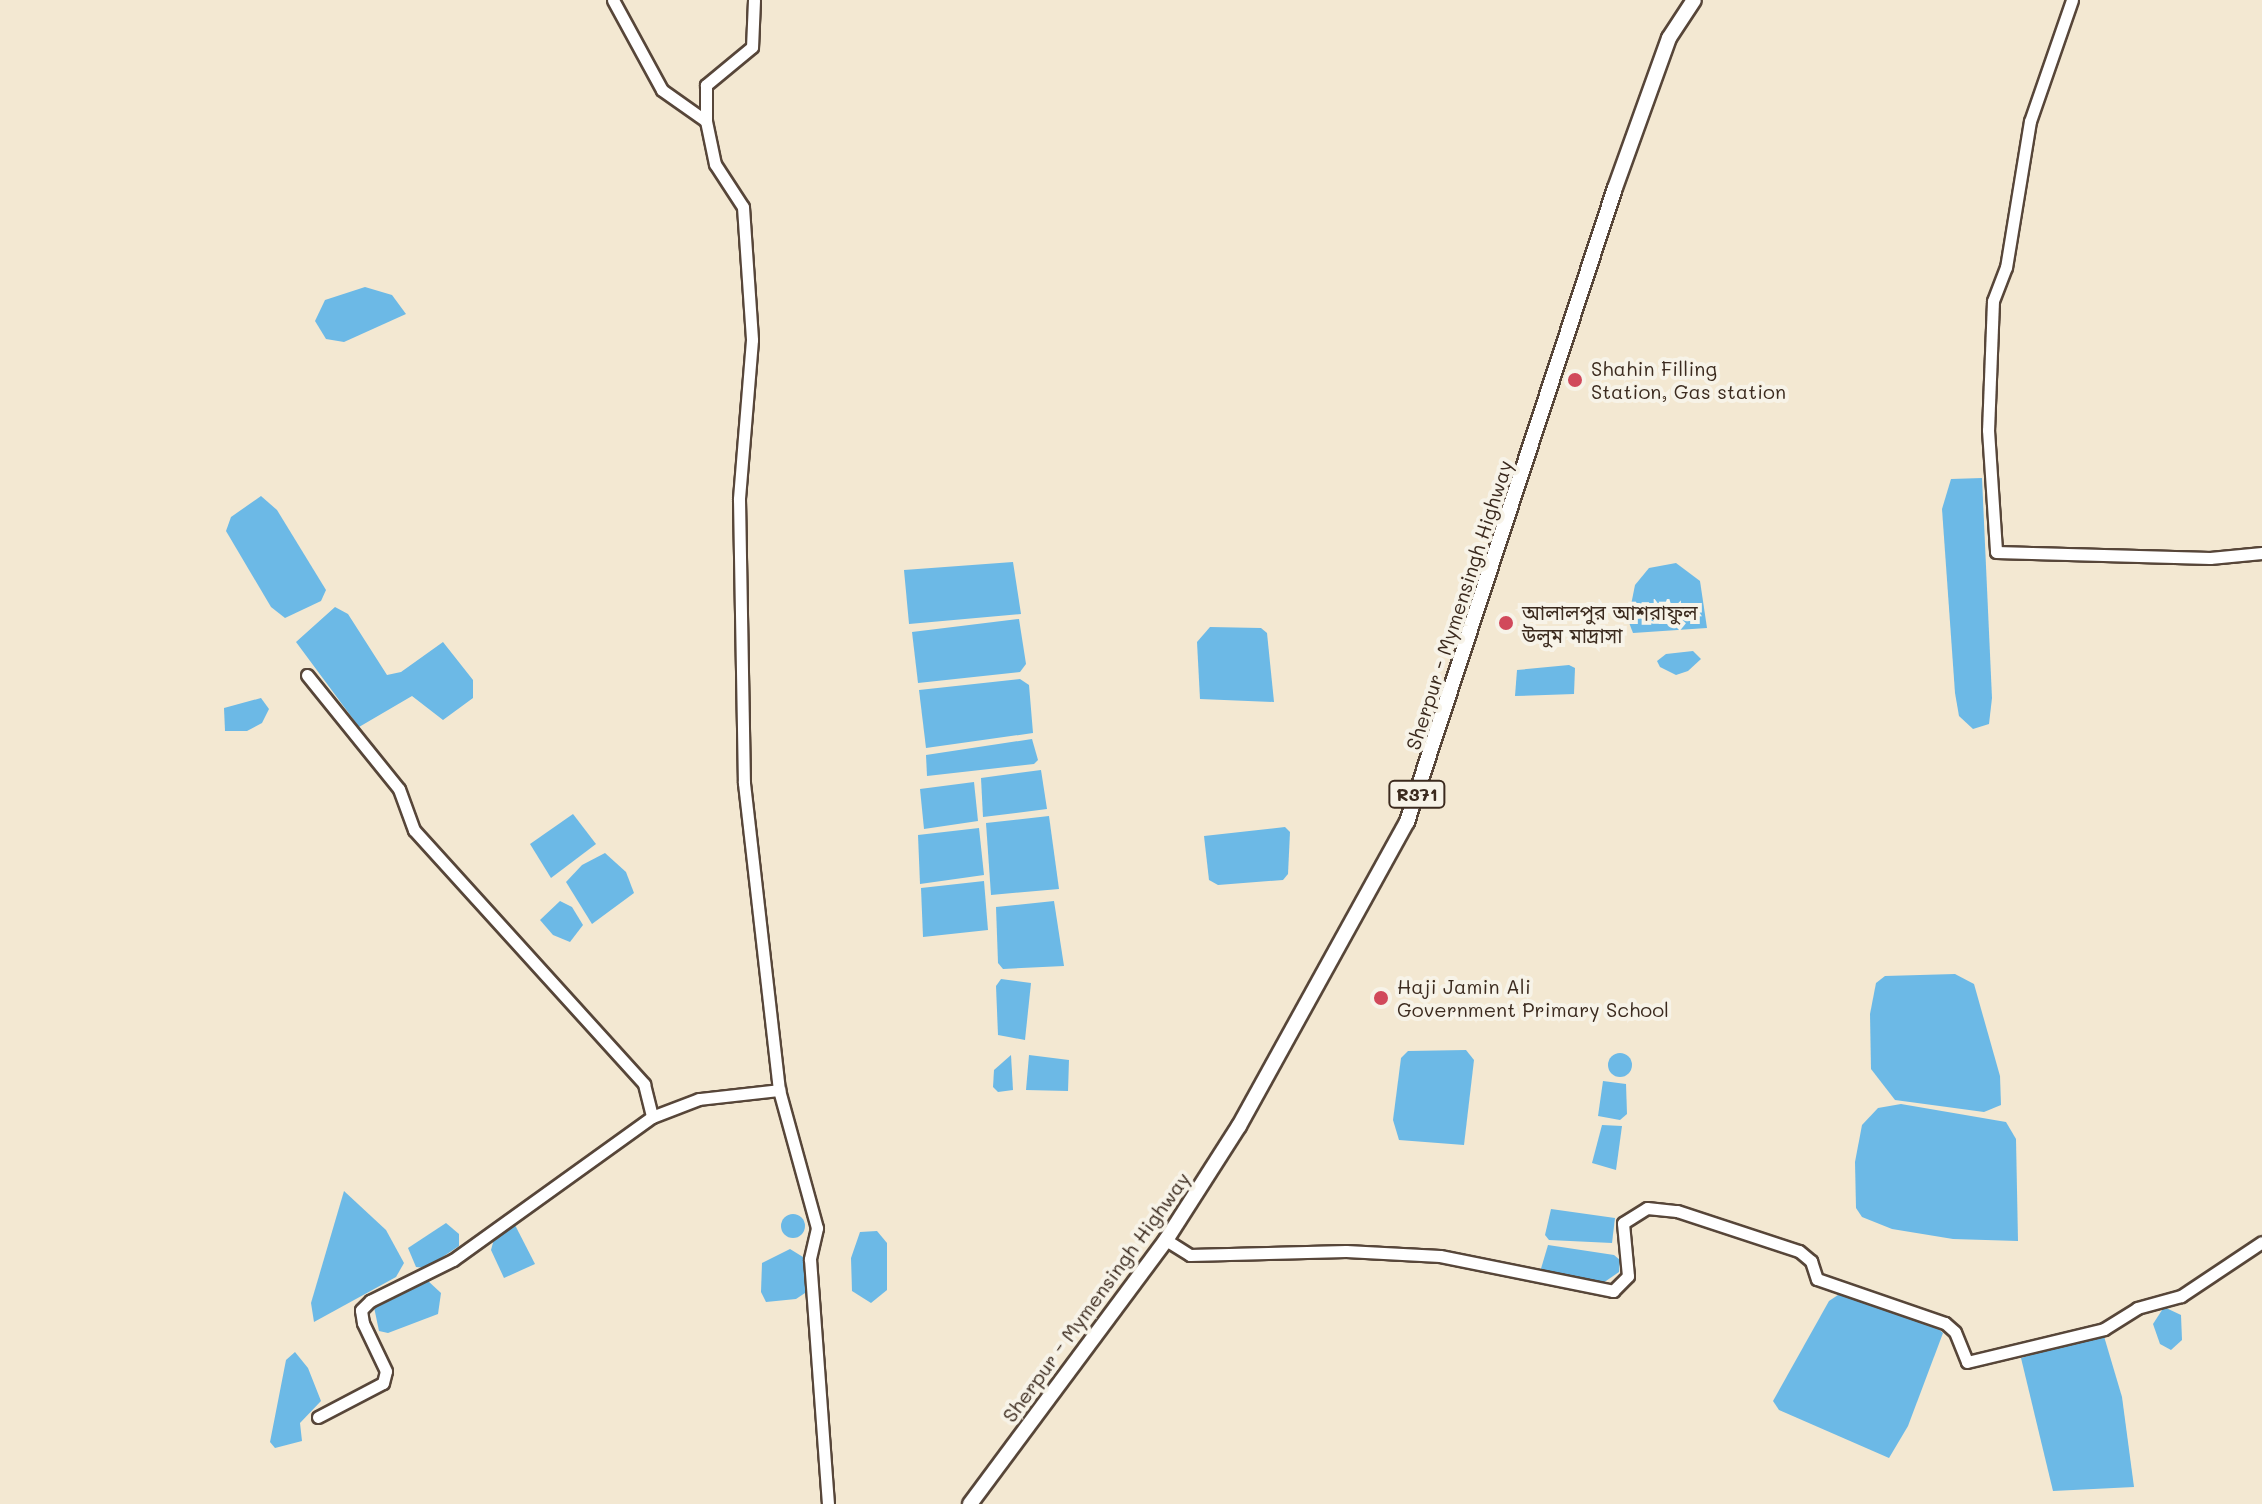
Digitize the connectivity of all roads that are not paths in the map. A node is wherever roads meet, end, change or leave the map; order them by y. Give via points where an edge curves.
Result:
1 (613, 0) edge
2 (754, 0) edge
3 (1694, 0) edge
4 (2072, 0) edge
5 (706, 121) junction
6 (2262, 553) edge
7 (307, 675) dead end
8 (779, 1090) junction
9 (652, 1117) junction
10 (1166, 1240) junction
11 (2262, 1242) edge
12 (318, 1417) dead end
13 (828, 1504) edge
14 (970, 1504) edge

1 - 5 street via 662,90
2 - 5 street via 752,47 706,85
3 - 10 main road, Sherpur - Mymensingh Highway / R371 via 1669,38 1615,188 1407,822 1247,1112
4 - 6 street via 2030,121 2006,267 1993,301 1988,430 1996,552 2210,558
5 - 8 street via 715,164 743,207 752,340 739,499 744,783
7 - 9 street via 399,789 414,830 644,1084
8 - 9 street via 699,1099
8 - 13 street via 817,1228 810,1259
9 - 12 street via 453,1260 370,1301 361,1310 363,1323 386,1371 383,1383
10 - 11 street via 1190,1255 1359,1251 1440,1256 1613,1291 1628,1276 1623,1223 1647,1208 1677,1211 1799,1251 1811,1261 1817,1279 1945,1323 1955,1332 1967,1362 2104,1329 2137,1308 2181,1296
10 - 14 main road, Sherpur - Mymensingh Highway / R371

